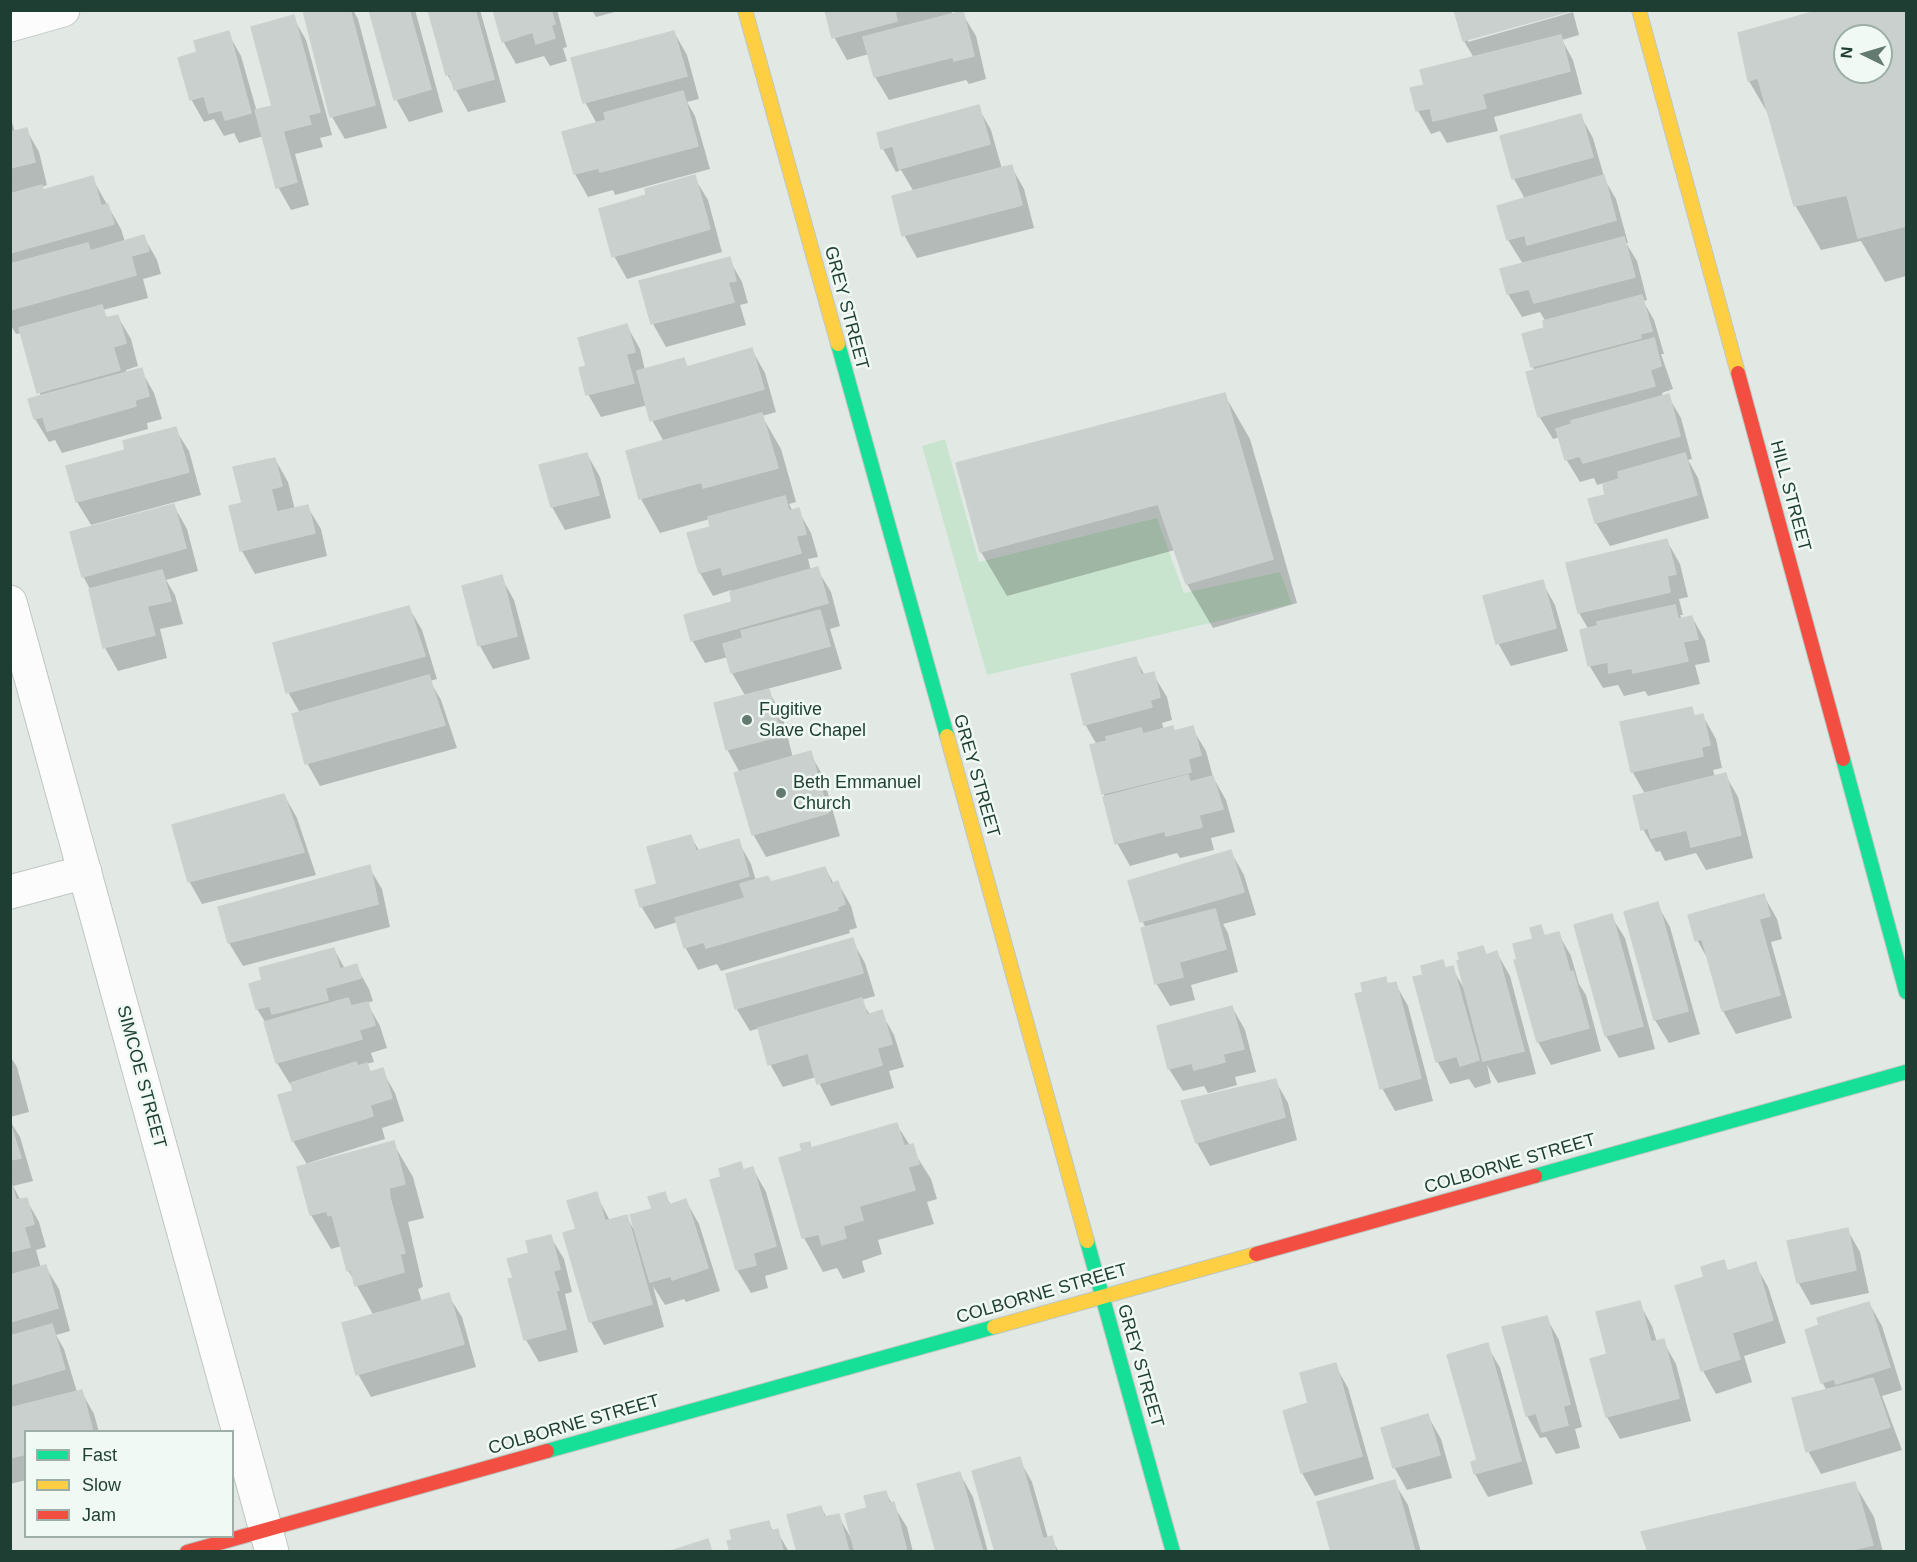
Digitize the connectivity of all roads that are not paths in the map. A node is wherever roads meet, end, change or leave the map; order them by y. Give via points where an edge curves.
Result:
1 (63, 10) edge
2 (745, 10) edge
3 (1639, 10) edge
4 (10, 25) edge
5 (10, 602) edge
6 (85, 872) junction
7 (10, 892) edge
8 (1906, 992) edge
9 (1906, 1072) edge
10 (1102, 1296) junction
11 (269, 1541) edge
12 (187, 1551) edge
13 (1173, 1551) edge

1 - 4 street
2 - 10 street, GREY STREET
3 - 8 street, HILL STREET
5 - 6 street, SIMCOE STREET
6 - 7 street
6 - 11 street, SIMCOE STREET
9 - 10 street, COLBORNE STREET
10 - 11 street, COLBORNE STREET
10 - 13 street, GREY STREET
11 - 12 street, COLBORNE STREET

